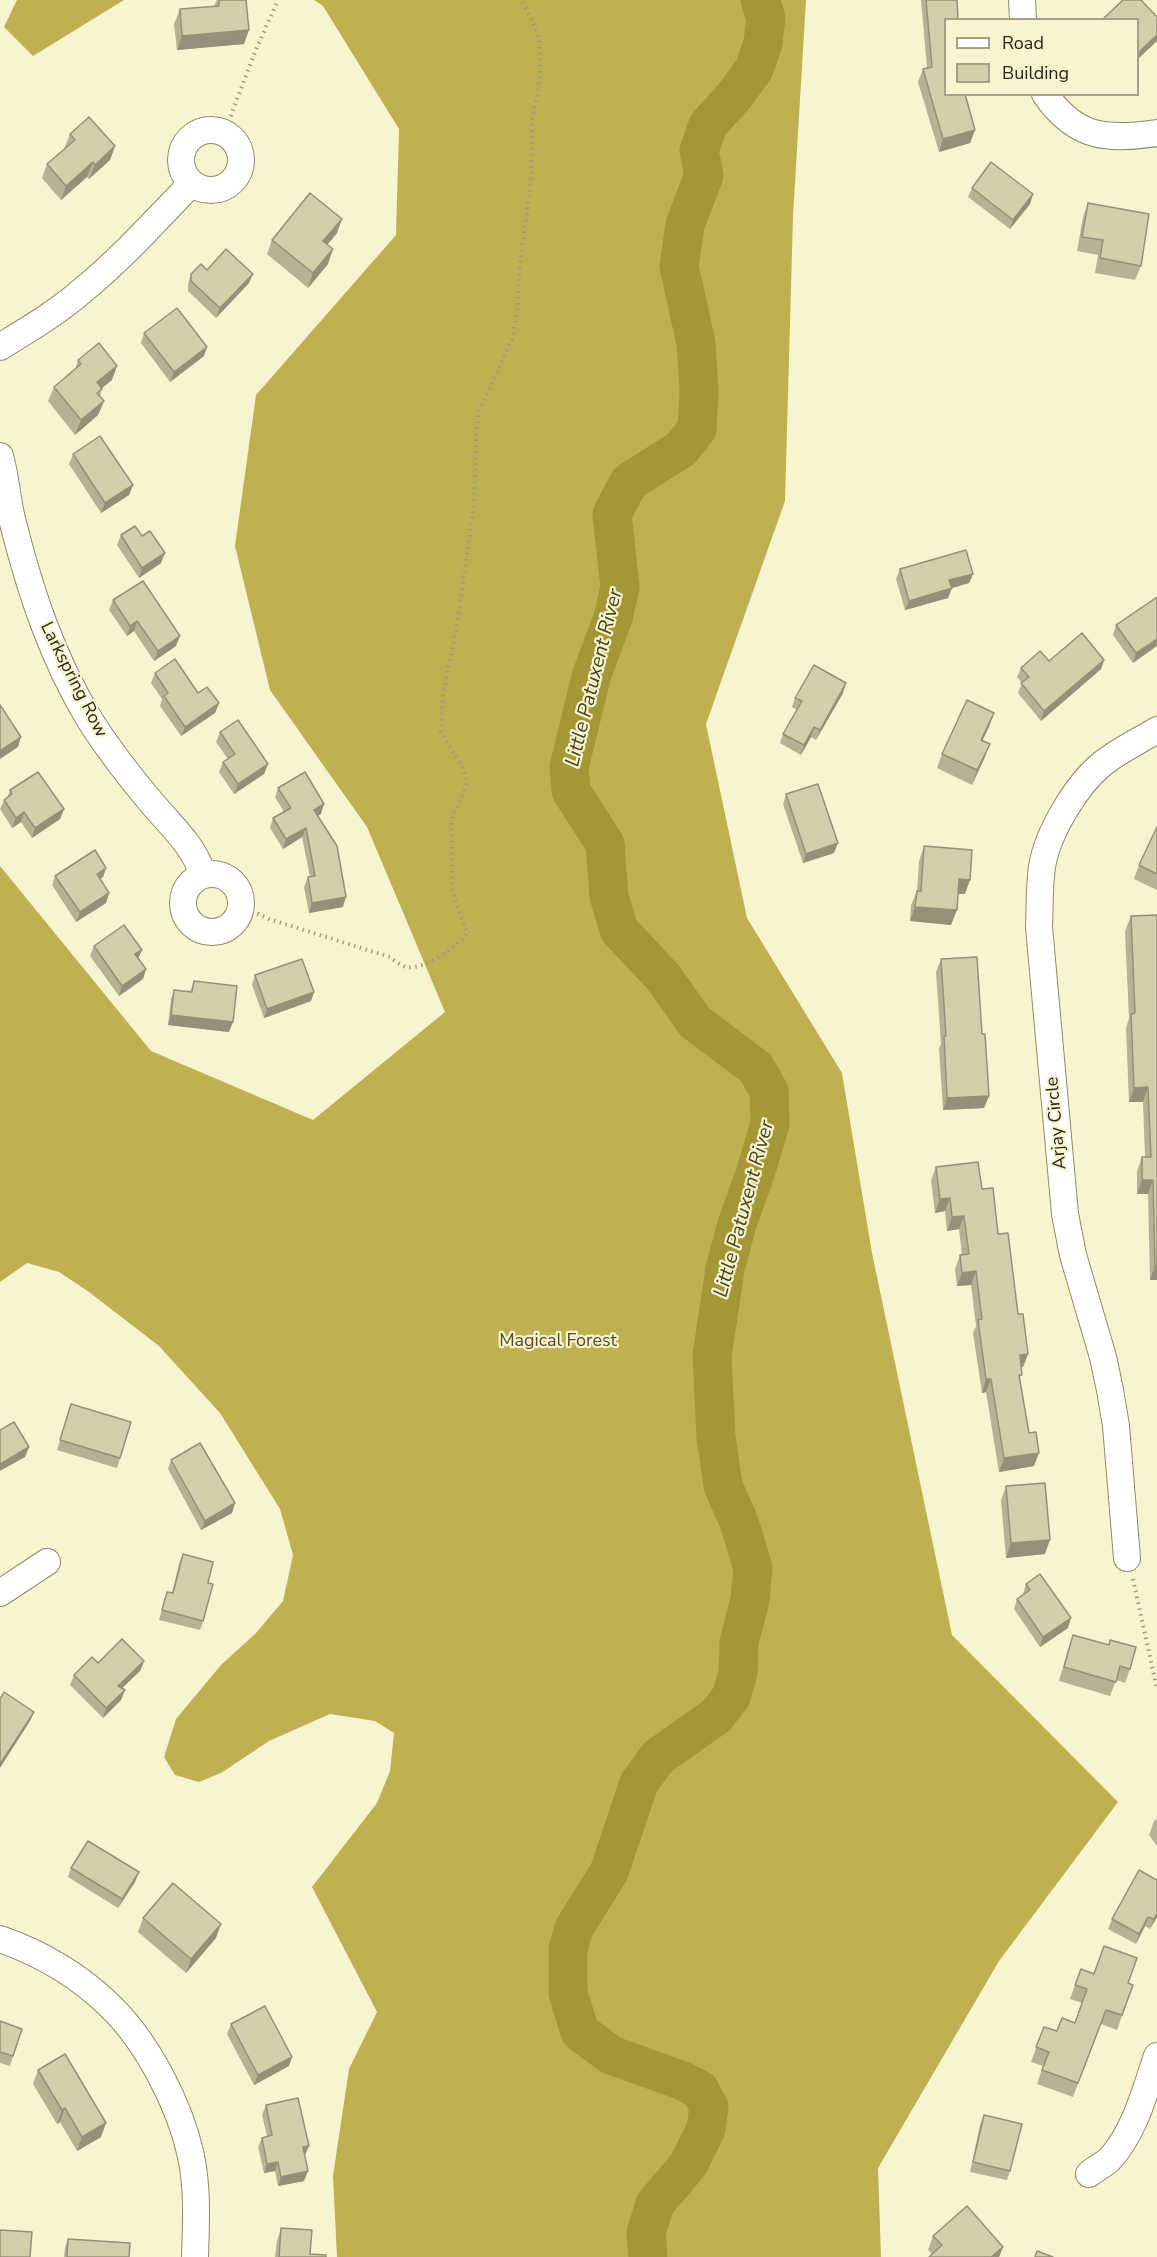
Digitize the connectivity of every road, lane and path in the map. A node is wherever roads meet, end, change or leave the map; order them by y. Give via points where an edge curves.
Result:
1 (278, 0) edge
2 (521, 0) edge
3 (1022, 0) edge
4 (1023, 18) edge
5 (1046, 96) edge
6 (222, 132) junction
7 (1157, 133) edge
8 (191, 184) junction
9 (0, 347) edge
10 (0, 456) edge
11 (1157, 730) edge
12 (203, 875) junction
13 (241, 906) junction
14 (1126, 1558) joint
15 (47, 1562) dead end
16 (0, 1593) edge
17 (1157, 1689) edge
18 (0, 1939) edge
19 (1157, 2056) edge
20 (1089, 2174) dead end
21 (195, 2257) edge

1 - 6 path
2 - 13 path via 538,38 540,66 532,119 531,180 517,313 512,339 479,411 474,504 443,695 441,732 463,768 466,782 451,826 453,893 467,933 447,953 408,968 390,957 269,919
3 - 4 street
5 - 7 street via 1076,125 1100,135 1124,138
6 - 8 street via 208,130 193,135 184,145 180,156 183,173
6 - 8 street via 234,140 241,155 240,169 232,182 219,190 205,191
8 - 9 street via 82,292
10 - 12 street, Larkspring Row via 25,570 45,630 91,721 118,762 186,841
11 - 14 street, Arjay Circle via 1101,765 1080,789 1052,838 1043,865 1040,894 1065,1214 1110,1390
12 - 13 street via 226,878 240,896
12 - 13 street via 189,884 183,895 187,919 196,928 222,930 232,924
14 - 17 path
15 - 16 street
18 - 21 street via 29,1949 68,1972 109,2005 149,2057 179,2116 191,2156 196,2202
19 - 20 street via 1126,2134 1108,2160

